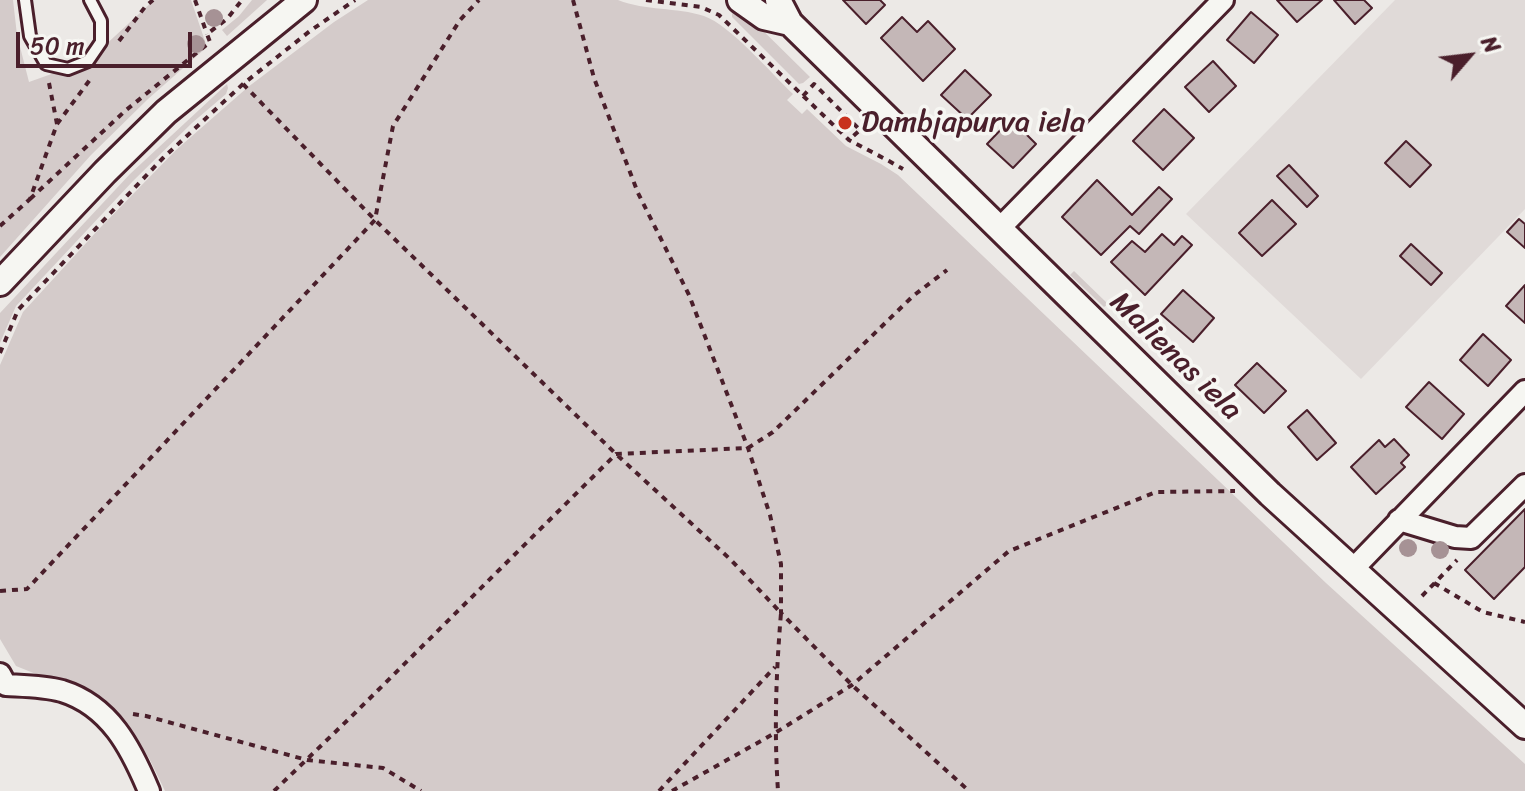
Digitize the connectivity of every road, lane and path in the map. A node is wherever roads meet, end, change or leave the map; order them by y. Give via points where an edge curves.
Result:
1 (25, 0) edge
2 (90, 0) edge
3 (153, 0) edge
4 (195, 0) edge
5 (242, 0) edge
6 (304, 0) edge
7 (355, 0) edge
8 (479, 0) edge
9 (573, 0) edge
10 (646, 0) edge
11 (740, 0) edge
12 (778, 0) edge
13 (1223, 0) edge
14 (790, 23) junction
15 (207, 34) junction
16 (118, 42) dead end
17 (46, 64) junction
18 (92, 77) dead end
19 (243, 84) junction
20 (803, 96) junction
21 (57, 124) junction
22 (849, 140) junction
23 (912, 177) dead end
24 (30, 199) junction
25 (375, 220) junction
26 (0, 226) edge
27 (999, 229) junction
28 (947, 270) dead end
29 (0, 283) edge
30 (0, 353) edge
31 (1525, 391) edge
32 (748, 448) junction
33 (616, 454) junction
34 (1525, 485) edge
35 (1270, 494) junction
36 (1399, 520) junction
37 (1471, 538) junction
38 (1352, 570) junction
39 (1434, 583) junction
40 (0, 591) edge
41 (1422, 596) dead end
42 (781, 613) junction
43 (1525, 622) edge
44 (776, 666) junction
45 (0, 674) edge
46 (852, 685) junction
47 (99, 710) junction
48 (1525, 726) edge
49 (775, 733) junction
50 (307, 760) junction
51 (149, 791) edge
52 (274, 791) edge
53 (421, 791) edge
54 (659, 791) edge
55 (672, 791) edge
56 (778, 791) edge
57 (969, 791) edge

1 - 17 lane via 30,36
2 - 17 lane via 101,21 101,42 88,61 68,69
3 - 16 path
4 - 15 path
5 - 15 path
6 - 29 street via 166,112
7 - 19 path
8 - 25 path via 460,20 393,126
9 - 32 path via 621,150 689,295
10 - 20 path via 701,7 719,15
11 - 14 street, Malienas iela via 764,17
12 - 14 street, Malienas iela
13 - 27 street
14 - 27 street, Malienas iela
15 - 24 path via 210,42
17 - 21 path
18 - 21 path
19 - 25 path
19 - 30 path via 129,192 18,310
20 - 22 path
20 - 22 path via 814,84 860,130
21 - 24 path
22 - 23 path
24 - 26 path
25 - 33 path
25 - 40 path via 27,589
27 - 35 street, Malienas iela
28 - 32 path via 913,296 773,432
31 - 36 street
32 - 33 path
32 - 42 path via 781,564
33 - 42 path
33 - 50 path
34 - 37 street
35 - 38 street, Malienas iela
35 - 46 path via 1156,492 1009,551
36 - 37 street
36 - 38 street
37 - 39 path
38 - 48 street, Malienas iela
39 - 41 path
39 - 43 path via 1483,612
42 - 44 path
42 - 46 path
44 - 49 path
44 - 54 path
45 - 47 street via 6,685 63,692
46 - 49 path
46 - 57 path
47 - 50 path via 146,716
47 - 51 street via 122,736
49 - 55 path
49 - 56 path
50 - 52 path
50 - 53 path via 383,768

